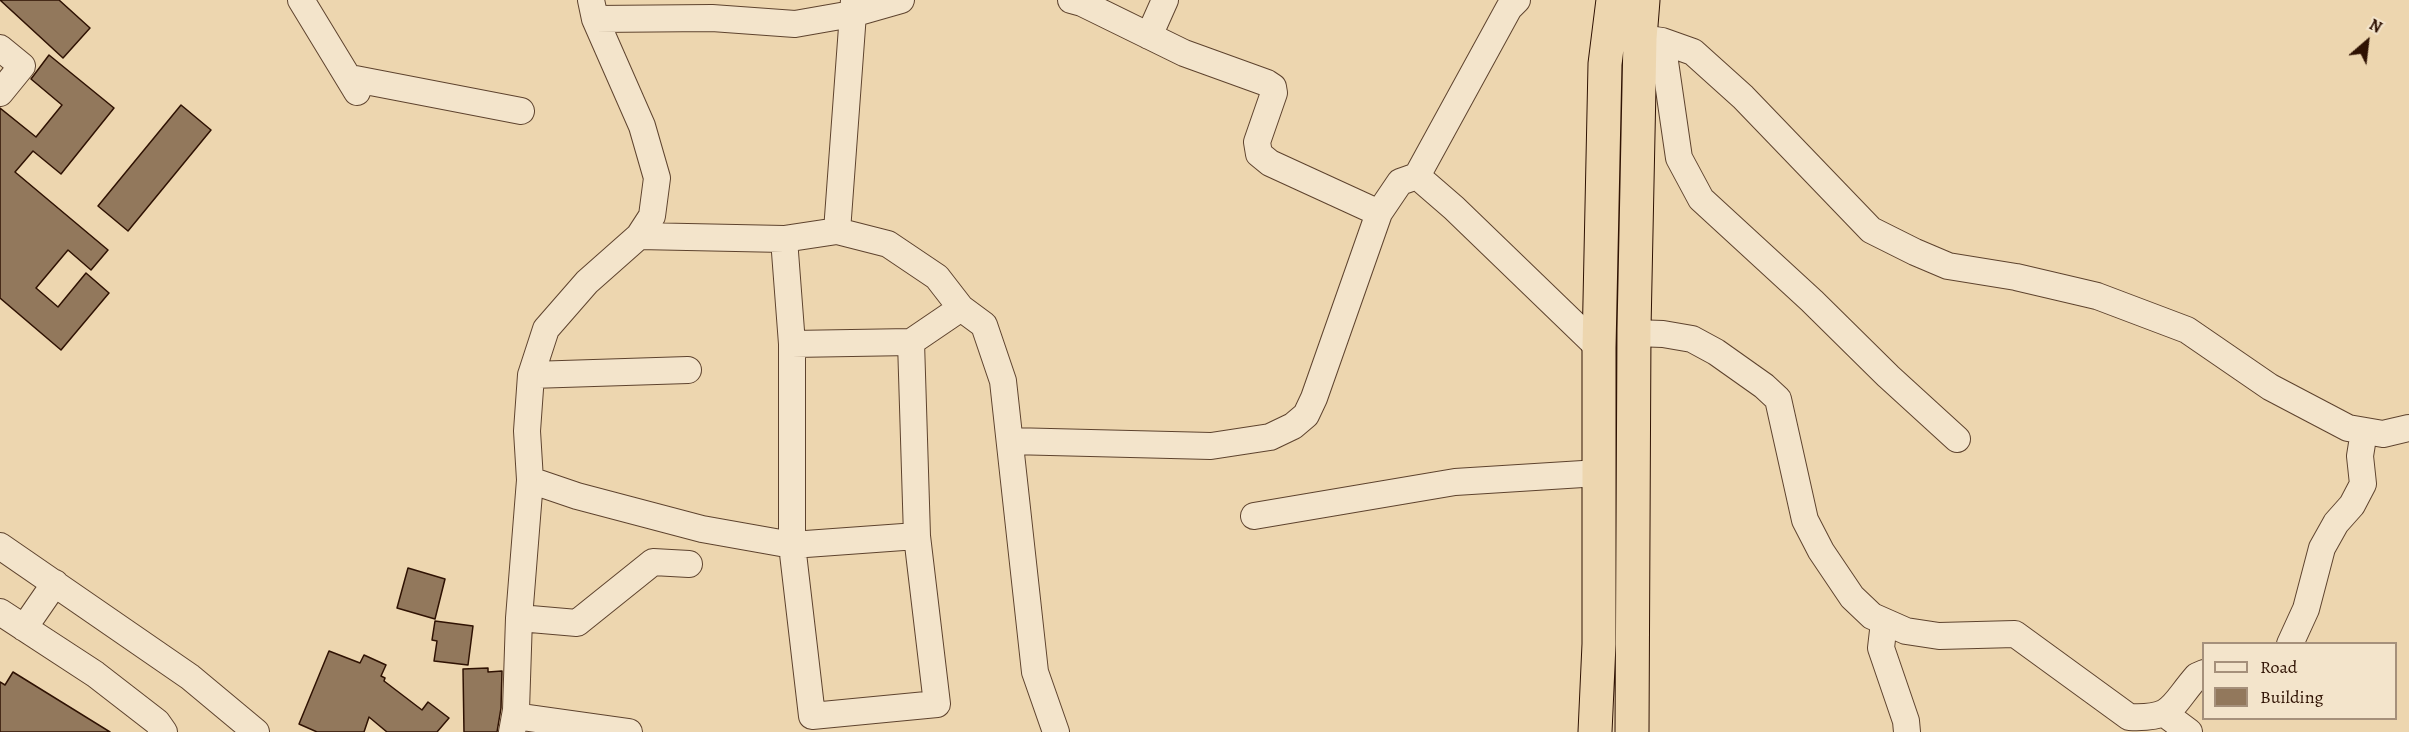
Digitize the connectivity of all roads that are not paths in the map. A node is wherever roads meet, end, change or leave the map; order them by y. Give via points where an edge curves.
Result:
1 (301, 0) edge
2 (901, 0) edge
3 (1071, 0) edge
4 (1165, 0) edge
5 (1517, 0) edge
6 (1613, 0) edge
7 (1643, 0) edge
8 (853, 7) edge
9 (593, 10) edge
10 (1149, 36) junction
11 (1651, 40) junction
12 (0, 48) edge
13 (0, 93) edge
14 (521, 111) dead end
15 (1418, 176) junction
16 (1379, 213) junction
17 (837, 231) junction
18 (639, 236) junction
19 (784, 240) junction
20 (961, 308) junction
21 (1634, 333) junction
22 (911, 342) junction
23 (792, 344) junction
24 (1599, 348) junction
25 (688, 370) dead end
26 (531, 375) junction
27 (2409, 428) edge
28 (2364, 431) junction
29 (1957, 439) dead end
30 (1010, 441) junction
31 (1599, 473) junction
32 (530, 480) junction
33 (1254, 516) dead end
34 (917, 536) junction
35 (792, 544) junction
36 (0, 546) edge
37 (689, 564) dead end
38 (55, 583) junction
39 (0, 612) edge
40 (519, 618) junction
41 (1884, 622) junction
42 (24, 628) junction
43 (2291, 642) edge
44 (2202, 674) edge
45 (2165, 714) junction
46 (513, 724) edge
47 (164, 732) edge
48 (256, 732) edge
49 (629, 732) edge
50 (1056, 732) edge
51 (1594, 732) edge
52 (1632, 732) edge
53 (1907, 732) edge
54 (2189, 732) edge

1 - 14 street via 355,88
2 - 8 street
3 - 10 street
4 - 10 street
5 - 15 street via 1509,8
6 - 24 highway via 1605,64
7 - 11 highway
8 - 9 street via 795,24
8 - 17 street
9 - 18 street via 642,126 657,178 652,216
10 - 16 street via 1268,83 1274,93 1257,142 1259,154 1270,163
11 - 21 highway
11 - 28 street via 1694,52 1743,97 1871,230 1948,266 2097,296 2187,330 2270,387 2348,428
11 - 29 street via 1678,158 1701,199
12 - 13 street via 22,66
15 - 16 street via 1400,182
15 - 24 street
16 - 30 street via 1314,398 1306,415 1293,426 1270,437 1211,446
17 - 19 street
17 - 20 street via 888,243 937,277
18 - 19 street
18 - 26 street via 587,282 546,329
19 - 23 street
20 - 22 street
20 - 30 street via 984,325 1003,381
21 - 41 street via 1692,339 1716,352 1778,399 1805,520 1852,597
21 - 52 highway
22 - 23 street
22 - 34 street
23 - 35 street
24 - 31 highway
25 - 26 street
26 - 32 street via 527,431
27 - 28 street via 2383,434
28 - 43 street via 2360,456 2363,484 2322,549 2306,609
30 - 50 street via 1035,672
31 - 33 street via 1455,482
31 - 51 highway via 1599,644
32 - 35 street via 702,529
32 - 40 street
34 - 35 street
34 - 35 street via 937,704 812,716
36 - 38 street
37 - 40 street via 653,562 577,623
38 - 42 street
38 - 48 street via 190,677
39 - 42 street
40 - 46 street
41 - 45 street via 1906,631 1939,636 2015,634 2129,717
41 - 53 street via 1881,648
42 - 47 street via 95,674 157,722
44 - 45 street
45 - 54 street
46 - 49 street

